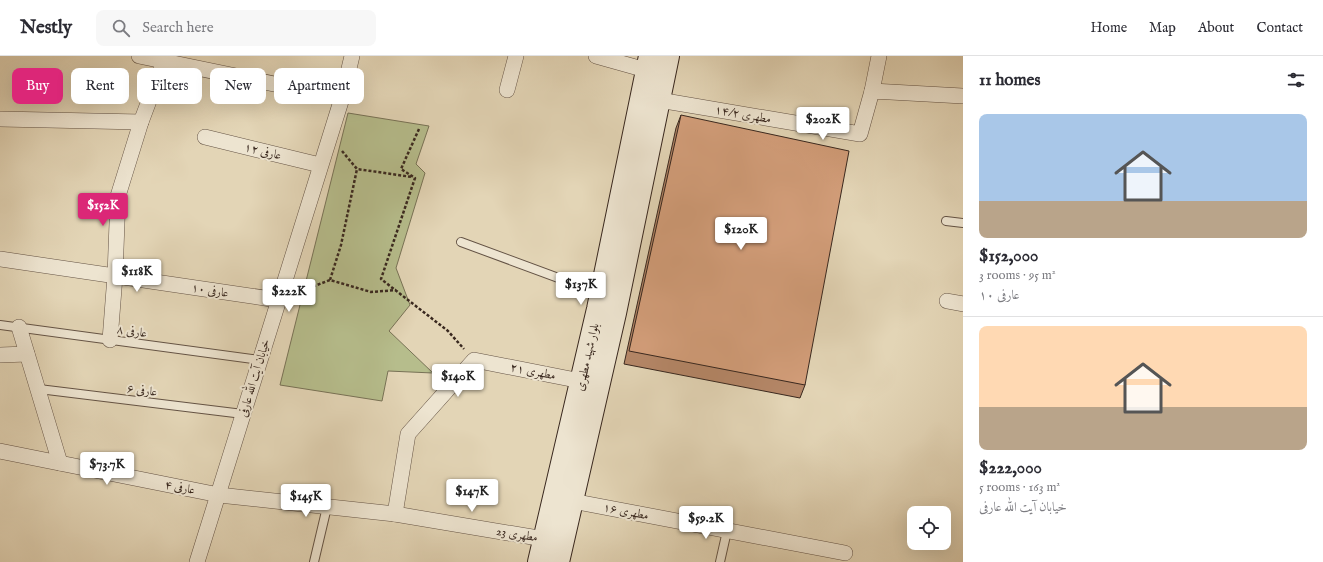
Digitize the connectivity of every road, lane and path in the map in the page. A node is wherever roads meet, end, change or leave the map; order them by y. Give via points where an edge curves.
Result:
1 (139, 56) edge
2 (352, 56) edge
3 (516, 56) edge
4 (596, 56) edge
5 (668, 56) edge
6 (880, 56) edge
7 (164, 61) junction
8 (648, 63) edge
9 (349, 68) edge
10 (274, 84) edge
11 (507, 90) dead end
12 (872, 91) junction
13 (963, 96) edge
14 (659, 100) junction
15 (340, 104) edge
16 (0, 119) edge
17 (141, 122) junction
18 (419, 129) dead end
19 (205, 137) dead end
20 (329, 137) junction
21 (320, 165) junction
22 (357, 169) junction
23 (414, 178) junction
24 (946, 221) dead end
25 (963, 223) edge
26 (461, 242) dead end
27 (0, 259) edge
28 (115, 276) junction
29 (330, 280) junction
30 (396, 290) junction
31 (601, 294) junction
32 (278, 300) junction
33 (947, 301) dead end
34 (963, 304) edge
35 (0, 325) edge
36 (19, 327) junction
37 (110, 340) junction
38 (27, 354) junction
39 (0, 355) edge
40 (260, 360) junction
41 (474, 360) junction
42 (581, 381) junction
43 (39, 390) junction
44 (243, 414) junction
45 (0, 451) edge
46 (60, 463) junction
47 (219, 495) junction
48 (572, 501) junction
49 (327, 507) junction
50 (395, 514) junction
51 (727, 531) junction
52 (544, 539) junction
53 (844, 554) dead end
54 (197, 562) edge
55 (314, 562) edge
56 (538, 562) edge
57 (558, 562) edge
58 (720, 562) edge

1 - 7 street
2 - 9 street, خیابان آیت الله عارفی
3 - 11 street
4 - 8 street
5 - 14 main road, بلوار شهید مطهری
6 - 12 street
7 - 10 street
7 - 17 street
8 - 31 main road, بلوار شهید مطهری
12 - 13 street
12 - 14 street, مطهری ۱۴/۲ via 860,134
14 - 48 main road, بلوار شهید مطهری via 616,313
15 - 20 street, خیابان آیت الله عارفی
16 - 17 street
17 - 28 street via 118,196
18 - 23 path via 401,170
19 - 21 street, عارفی ۱۲
20 - 21 street, خیابان آیت الله عارفی
20 - 22 path
21 - 32 street, خیابان آیت الله عارفی
22 - 23 path
22 - 29 path via 341,245
23 - 30 path via 381,279
24 - 25 lane
26 - 31 lane
27 - 28 street, عارفی ۱۰
28 - 32 street, عارفی ۱۰
28 - 37 street
29 - 30 path via 371,292
29 - 32 path
30 - 41 path via 448,331
31 - 42 main road, بلوار شهید مطهری
32 - 40 street, خیابان آیت الله عارفی
33 - 34 street
35 - 36 lane, عارفی ۸
36 - 37 lane, عارفی ۸
36 - 38 street
37 - 40 lane, عارفی ۸
38 - 39 street
38 - 43 street
40 - 44 street, خیابان آیت الله عارفی
41 - 42 street, مطهری ۲۱
41 - 50 street via 408,434
42 - 52 main road, بلوار شهید مطهری
43 - 44 lane, عارفی ۶
43 - 46 street
44 - 47 street, خیابان آیت الله عارفی
45 - 46 street, عارفی ۴
46 - 47 street, عارفی ۴
47 - 49 street, عارفی ۴
47 - 54 street, خیابان آیت الله عارفی
48 - 51 street, مطهری ۱۶
48 - 57 main road, بلوار شهید مطهری
49 - 50 street, مطهری 23
49 - 55 lane
50 - 52 street, مطهری 23
51 - 53 street, مطهری ۱۶
51 - 58 lane
52 - 56 main road, بلوار شهید مطهری

